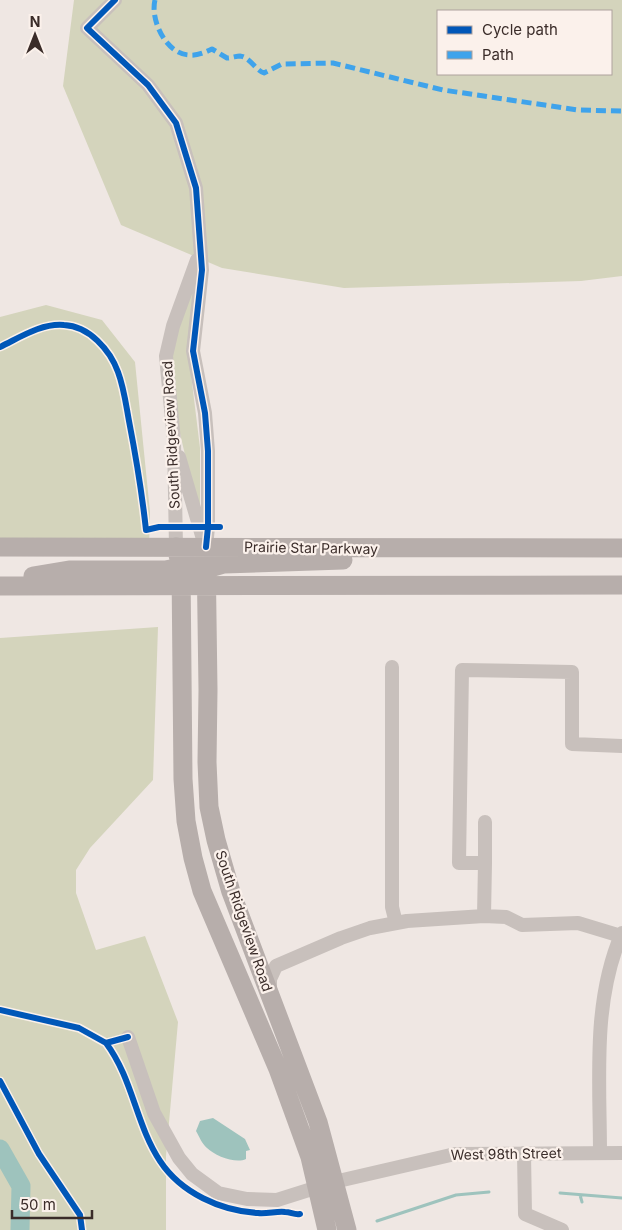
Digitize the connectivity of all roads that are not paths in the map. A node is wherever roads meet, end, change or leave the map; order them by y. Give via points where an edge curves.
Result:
1 (115, 0) edge
2 (200, 242) junction
3 (174, 441) junction
4 (0, 547) edge
5 (176, 547) junction
6 (206, 547) junction
7 (622, 548) edge
8 (385, 549) junction
9 (210, 573) junction
10 (180, 576) junction
11 (0, 585) edge
12 (622, 585) edge
13 (392, 667) dead end
14 (622, 746) edge
15 (485, 822) dead end
16 (485, 863) junction
17 (484, 916) junction
18 (396, 923) junction
19 (621, 935) edge
20 (254, 956) junction
21 (276, 966) junction
22 (270, 996) junction
23 (128, 1037) dead end
24 (600, 1152) junction
25 (524, 1153) junction
26 (622, 1153) edge
27 (325, 1185) junction
28 (327, 1230) edge
29 (347, 1230) edge
30 (562, 1230) edge

1 - 2 street via 87,28 148,85 176,124 196,188
2 - 3 street, South Ridgeview Road via 196,266 173,326 166,356
2 - 6 street, South Ridgeview Road via 202,270 193,351 205,414 208,451
3 - 5 street, South Ridgeview Road
3 - 6 street
4 - 5 main road, Prairie Star Parkway
5 - 6 main road, Prairie Star Parkway
5 - 10 main road, South Ridgeview Road
6 - 8 main road, Prairie Star Parkway
6 - 9 main road, South Ridgeview Road
6 - 10 main road
7 - 8 main road, Prairie Star Parkway
8 - 9 main road via 361,557 327,562 243,563
9 - 10 main road
9 - 12 main road via 242,585
9 - 20 main road, South Ridgeview Road via 209,807 231,892
10 - 11 main road
10 - 27 main road, South Ridgeview Road via 183,779 193,858 202,891 278,1069 310,1157
13 - 18 street via 392,907
14 - 16 street via 572,744 572,672 462,670 460,863
15 - 16 street
16 - 17 street
17 - 18 street
17 - 19 street via 506,917 522,925 578,923
18 - 21 street via 342,938
19 - 24 street via 610,969 600,1039
20 - 21 street
20 - 22 main road, South Ridgeview Road
21 - 22 street via 270,979
22 - 27 main road, South Ridgeview Road via 318,1122
23 - 27 street, West 98th Street via 154,1113 179,1158 192,1174 218,1193 247,1199 277,1200
24 - 25 street, West 98th Street
24 - 26 street, West 98th Street
25 - 27 street, West 98th Street via 455,1154
25 - 30 street via 525,1214
27 - 28 main road, South Ridgeview Road
27 - 29 main road, South Ridgeview Road

